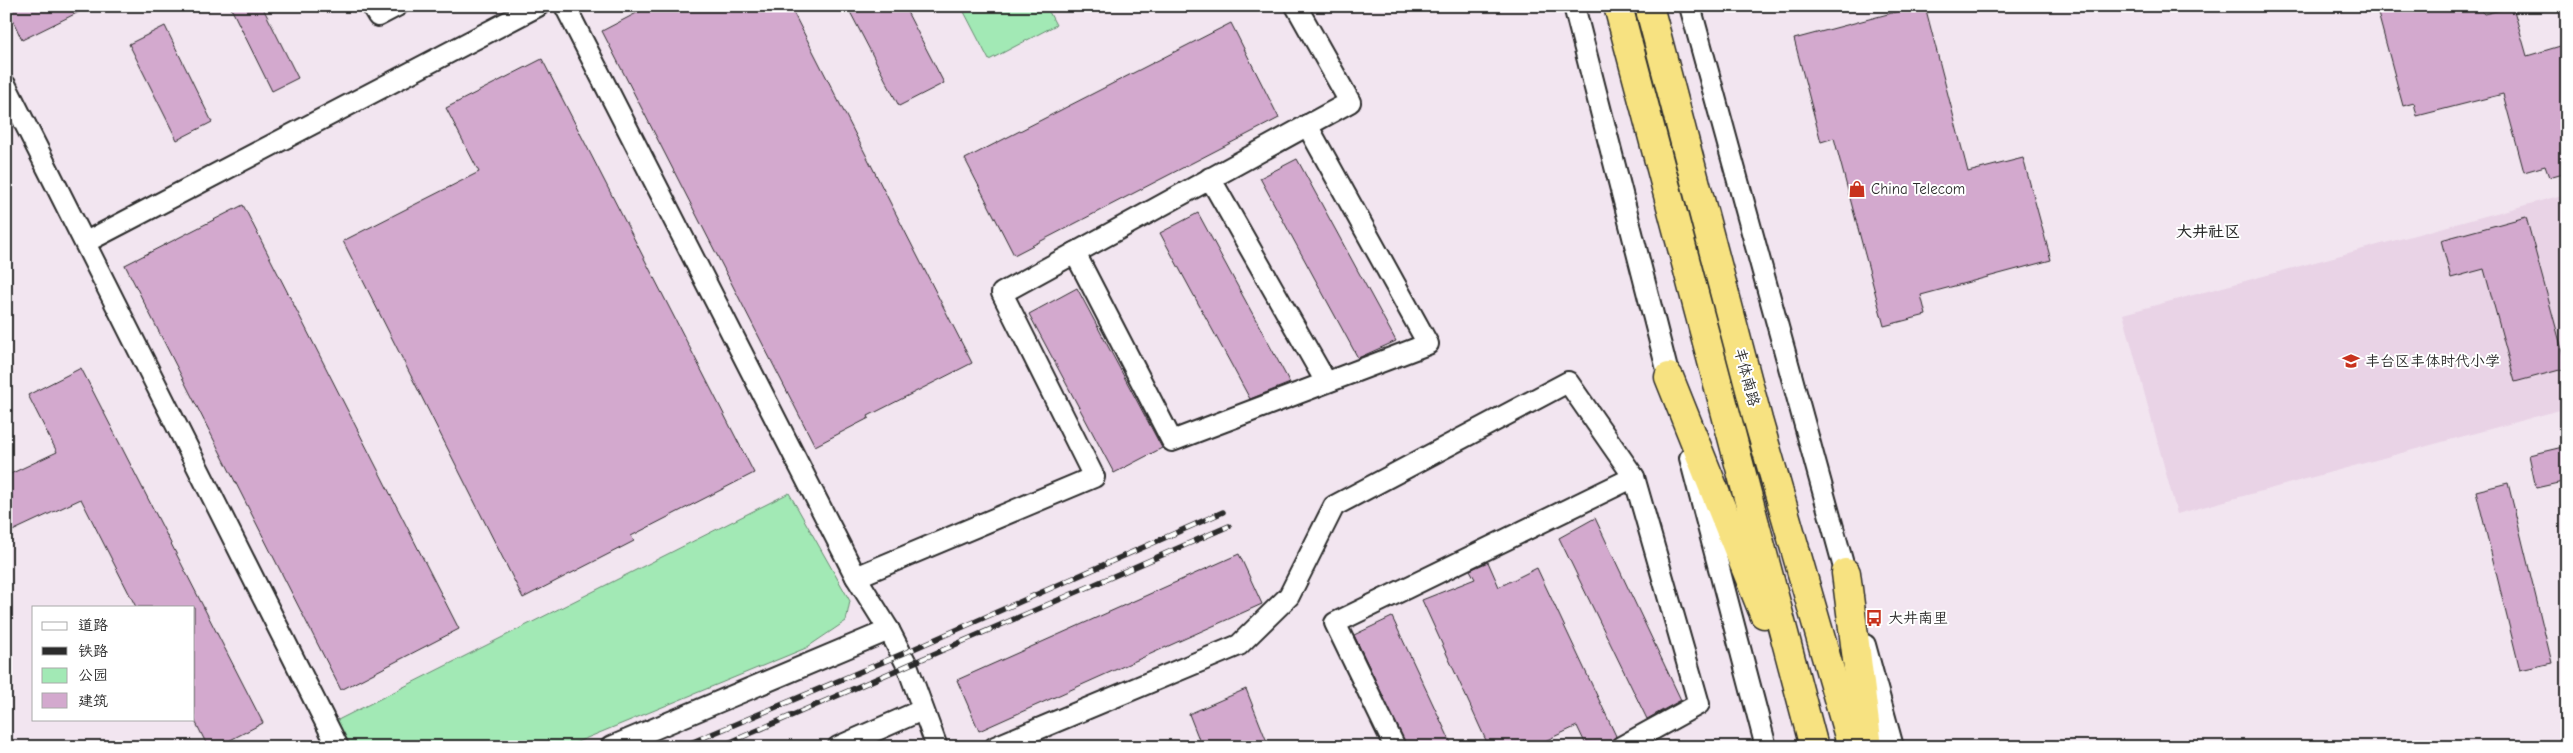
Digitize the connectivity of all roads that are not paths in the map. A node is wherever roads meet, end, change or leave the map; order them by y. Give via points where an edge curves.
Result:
1 (372, 6) edge
2 (397, 6) edge
3 (538, 6) edge
4 (564, 6) edge
5 (1296, 6) edge
6 (1574, 6) edge
7 (1618, 6) edge
8 (1649, 6) edge
9 (1690, 6) edge
10 (6, 86) edge
11 (1307, 125) junction
12 (1210, 178) junction
13 (86, 242) junction
14 (1075, 253) junction
15 (1669, 377) junction
16 (1326, 382) junction
17 (1634, 477) junction
18 (1846, 573) junction
19 (856, 578) junction
20 (889, 630) junction
21 (922, 710) junction
22 (1812, 737) edge
23 (338, 747) edge
24 (611, 747) edge
25 (838, 747) edge
26 (937, 747) edge
27 (995, 747) edge
28 (1395, 747) edge
29 (1621, 747) edge
30 (1766, 747) edge
31 (1852, 747) edge
32 (1868, 747) edge
33 (1893, 747) edge

1 - 2 street via 378,16
3 - 13 street
4 - 19 street
5 - 11 street via 1350,102
6 - 15 street
7 - 22 highway, 丰体南路
8 - 31 highway, 丰体南路 via 1758,420
9 - 18 street
10 - 13 street
11 - 12 street
11 - 16 street via 1428,344
12 - 14 street
12 - 16 street
13 - 23 street
14 - 16 street via 1172,441
14 - 19 street via 1002,293 1094,476
15 - 22 highway
15 - 30 street
17 - 27 street via 1568,382 1334,506 1289,596 1238,645
17 - 28 street via 1335,623
17 - 29 street via 1699,704
18 - 32 highway
18 - 33 street
19 - 20 street
20 - 21 street via 907,665
20 - 24 street
21 - 25 street
21 - 26 street

